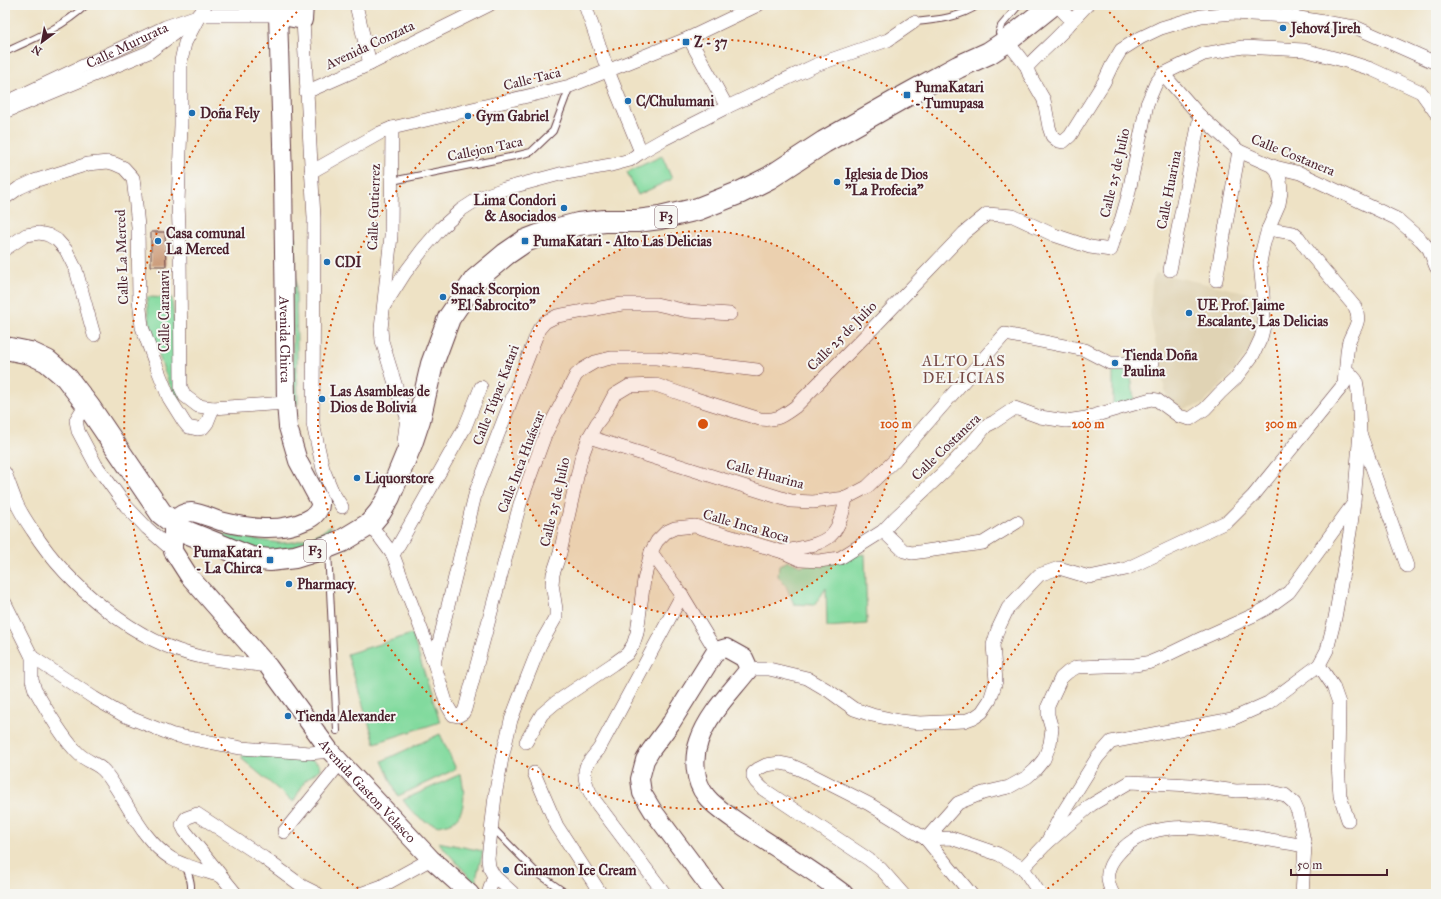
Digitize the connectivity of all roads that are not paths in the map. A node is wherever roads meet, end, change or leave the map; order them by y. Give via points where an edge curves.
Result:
1 (86, 5) edge
2 (356, 5) edge
3 (487, 5) edge
4 (585, 5) edge
5 (758, 5) edge
6 (978, 5) edge
7 (1019, 5) edge
8 (1052, 5) edge
9 (1057, 5) edge
10 (1087, 5) edge
11 (202, 10) edge
12 (278, 10) edge
13 (303, 12) edge
14 (1072, 21) junction
15 (914, 22) joint
16 (689, 38) junction
17 (1007, 41) junction
18 (5, 52) edge
19 (1436, 63) edge
20 (370, 64) junction
21 (1027, 66) junction
22 (608, 71) junction
23 (1163, 74) junction
24 (570, 86) junction
25 (306, 92) junction
26 (5, 103) edge
27 (727, 107) junction
28 (5, 112) edge
29 (1436, 113) edge
30 (1200, 116) junction
31 (392, 128) junction
32 (1239, 151) junction
33 (641, 152) junction
34 (1275, 167) junction
35 (311, 172) junction
36 (392, 181) junction
37 (5, 198) edge
38 (1268, 229) junction
39 (5, 249) edge
40 (1436, 267) edge
41 (1170, 270) dead end
42 (1216, 280) dead end
43 (384, 306) junction
44 (730, 314) dead end
45 (94, 335) dead end
46 (5, 348) edge
47 (1152, 363) dead end
48 (757, 370) dead end
49 (1345, 373) junction
50 (481, 387) dead end
51 (286, 403) junction
52 (89, 407) junction
53 (213, 408) junction
54 (1360, 432) junction
55 (589, 438) junction
56 (411, 444) junction
57 (319, 451) junction
58 (5, 473) edge
59 (304, 473) junction
60 (846, 498) junction
61 (1354, 502) junction
62 (342, 507) dead end
63 (173, 522) junction
64 (1018, 522) dead end
65 (370, 524) junction
66 (883, 531) junction
67 (327, 547) junction
68 (173, 551) junction
69 (651, 552) junction
70 (783, 552) junction
71 (393, 555) junction
72 (1407, 566) dead end
73 (682, 595) junction
74 (5, 603) edge
75 (716, 651) junction
76 (32, 657) junction
77 (434, 663) junction
78 (1319, 665) junction
79 (268, 666) junction
80 (750, 669) junction
81 (336, 731) dead end
82 (526, 742) dead end
83 (335, 757) junction
84 (534, 773) dead end
85 (1348, 820) dead end
86 (490, 826) junction
87 (284, 832) dead end
88 (926, 839) junction
89 (1046, 844) junction
90 (1305, 846) junction
91 (431, 859) junction
92 (185, 864) junction
93 (1023, 868) junction
94 (221, 876) junction
95 (494, 876) junction
96 (190, 894) edge
97 (236, 894) edge
98 (318, 894) edge
99 (360, 894) edge
100 (470, 894) edge
101 (488, 894) edge
102 (514, 894) edge
103 (567, 894) edge
104 (601, 894) edge
105 (665, 894) edge
106 (715, 894) edge
107 (844, 894) edge
108 (903, 894) edge
109 (971, 894) edge
110 (1040, 894) edge
111 (1113, 894) edge
112 (1302, 894) edge

1 - 18 lane via 74,17 49,32
2 - 20 street
3 - 20 street, Avenida Conzata
4 - 22 street
5 - 16 street, Calle Taca
6 - 15 lane via 943,20
7 - 17 lane via 1001,26 999,33
8 - 17 highway, F3
9 - 14 street
10 - 14 street
11 - 12 street, Calle Mururata
11 - 26 street, Calle Mururata
11 - 28 street via 149,52
11 - 53 street, Calle Caranavi via 185,43 181,61 178,202 181,388 185,396 198,406
12 - 13 street, Calle Mururata
12 - 51 street, Avenida Chirca
13 - 25 street, Avenida Chirca
14 - 21 street
15 - 27 street via 888,40 816,65
16 - 22 street, Calle Taca
16 - 27 street
17 - 21 street
17 - 56 highway, F3 via 889,105 810,150 769,178 741,192 698,209 660,218 578,224 525,241 475,280 449,318 432,364
19 - 21 street via 1355,27 1287,16 1233,13 1201,16 1161,28 1121,50 1097,94 1070,136 1063,142 1052,136 1044,100
20 - 25 street, Avenida Conzata
22 - 24 street, Calle Taca
22 - 33 street
23 - 29 street via 1204,54 1243,47 1304,50 1371,69 1421,92
23 - 30 street, Calle Costanera
23 - 55 street, Calle 25 de Julio via 1147,104 1128,196 1111,250 1090,247 1054,235 1013,216 988,214 964,233 795,407 780,417 770,420 760,418 656,385 630,386 614,395
24 - 31 street, Calle Taca
24 - 36 lane, Callejon Taca via 553,131 531,152
25 - 35 street, Avenida Chirca
27 - 33 street
30 - 32 street, Calle Costanera
30 - 41 street, Calle Huarina
31 - 35 street, Calle Taca
31 - 36 street, Calle Gutierrez
32 - 34 street, Calle Costanera
32 - 42 street
33 - 43 street via 630,160 618,164 560,174 481,197 461,210 422,249
34 - 38 street via 1280,178 1281,192 1279,204
34 - 40 street, Calle Costanera via 1300,172 1397,219 1430,249
35 - 57 street, Avenida Chirca via 314,245 313,424
36 - 43 street, Calle Gutierrez via 391,236
37 - 53 street, Calle La Merced via 34,181 88,164 108,162 124,168 133,178 138,227 142,327 154,360 169,398 188,426 197,430 203,428
38 - 49 street via 1293,233 1299,238 1355,307 1358,322 1349,342
38 - 66 street, Calle Costanera via 1260,263 1264,326 1261,338 1253,355 1235,378 1205,409 1190,419 1179,416 1158,400 1151,399 1086,418 1066,421 1040,417 1015,408 986,426 952,464
39 - 45 street via 26,235 39,233 48,235 62,245 76,270
43 - 56 street, Calle Gutierrez via 382,341 407,417 404,442
44 - 77 street, Calle Túpac Katari via 687,311 656,304 622,304 557,316 545,322 539,329 476,491
46 - 52 highway, F3 via 30,352 46,361 66,377
47 - 60 street, Calle Huarina via 1110,363 1085,350 1005,334 895,460 867,487
48 - 77 street, Calle Inca Huáscar via 656,358 611,358 595,362 576,375 545,435 520,504 463,714 453,715 449,711
49 - 54 street via 1350,373 1356,380
49 - 80 street via 1344,384 1253,496 1228,521 1126,569 1089,577 1059,568 1039,575 1008,608 998,629 993,645 996,681 990,700 975,717 964,721 900,721 854,709 807,678 769,669
50 - 71 street via 465,427
51 - 53 street, Calle Caranavi
51 - 59 street, Avenida Chirca via 288,427
52 - 63 highway, F3 via 161,513
52 - 68 street via 81,412 76,420 78,431 96,465 126,506
54 - 61 street
54 - 72 street
55 - 60 street, Calle Huarina via 791,501 813,502
55 - 86 street, Calle 25 de Julio via 581,459 553,574 556,617 540,645 511,720
56 - 65 highway, F3 via 389,497
57 - 59 street
57 - 62 street, Avenida Chirca via 323,469
58 - 79 street via 16,503 33,532 71,579 96,603 141,633 169,647 200,657
59 - 63 street, Avenida Chirca via 320,505 311,518 301,523 282,528 261,528 233,524 189,512 178,516
60 - 70 street via 839,525 830,538
61 - 78 street via 1335,618 1327,650
61 - 88 street via 1289,592 1267,608 1150,662 1136,665 1077,667 1068,672 1061,678 1048,706 1052,729 1050,744 1044,759 1035,770 1009,787 983,793 958,803
63 - 67 highway, F3 via 184,531 251,558 270,560 295,557
63 - 68 street
64 - 66 street via 983,543 912,553 904,551
65 - 67 highway, F3
65 - 71 street
66 - 70 street, Calle Inca Roca via 840,558 801,560
67 - 81 lane
68 - 79 street, Avenida Gaston Velasco via 189,576
69 - 70 street, Calle Inca Roca via 666,532 674,528 695,526
69 - 73 street
69 - 82 street, Calle Inca Roca via 633,646 627,654 542,714
71 - 77 street
73 - 75 street
73 - 105 street via 599,749 586,766 585,776 587,788 595,801
74 - 76 street
75 - 80 street via 726,648 736,653 744,658
75 - 106 street via 645,760 640,779 642,793 653,811
76 - 83 street via 124,715 173,735 242,748
76 - 92 street via 32,680 35,690 72,746 81,756 104,771 154,845 173,859
78 - 85 street via 1339,703 1340,796
78 - 89 street via 1268,702 1232,719 1111,742 1097,758
79 - 83 street, Avenida Gaston Velasco
80 - 107 street via 707,724 699,741 696,757 697,778 706,796 726,814
83 - 87 street
83 - 91 street, Avenida Gaston Velasco
84 - 104 street via 557,826
86 - 95 street, Calle 25 de Julio via 488,858
86 - 103 lane via 536,872
88 - 93 street via 950,838 966,842 998,854
88 - 108 street via 869,804 790,765 766,765 754,773 753,777 763,789 868,859 881,869
88 - 109 street
89 - 90 street via 1091,805 1130,782 1191,785 1236,791 1264,790 1285,796 1294,803 1298,812
89 - 93 street
90 - 111 street via 1186,826 1159,830 1141,835 1120,850 1111,862 1106,876
90 - 112 street
91 - 99 street via 382,886
91 - 100 street, Avenida Gaston Velasco
92 - 94 street
92 - 96 lane via 191,881
93 - 110 street
94 - 97 street
94 - 98 street via 185,831 182,824 186,818 197,814 302,886
95 - 101 street
95 - 102 street

